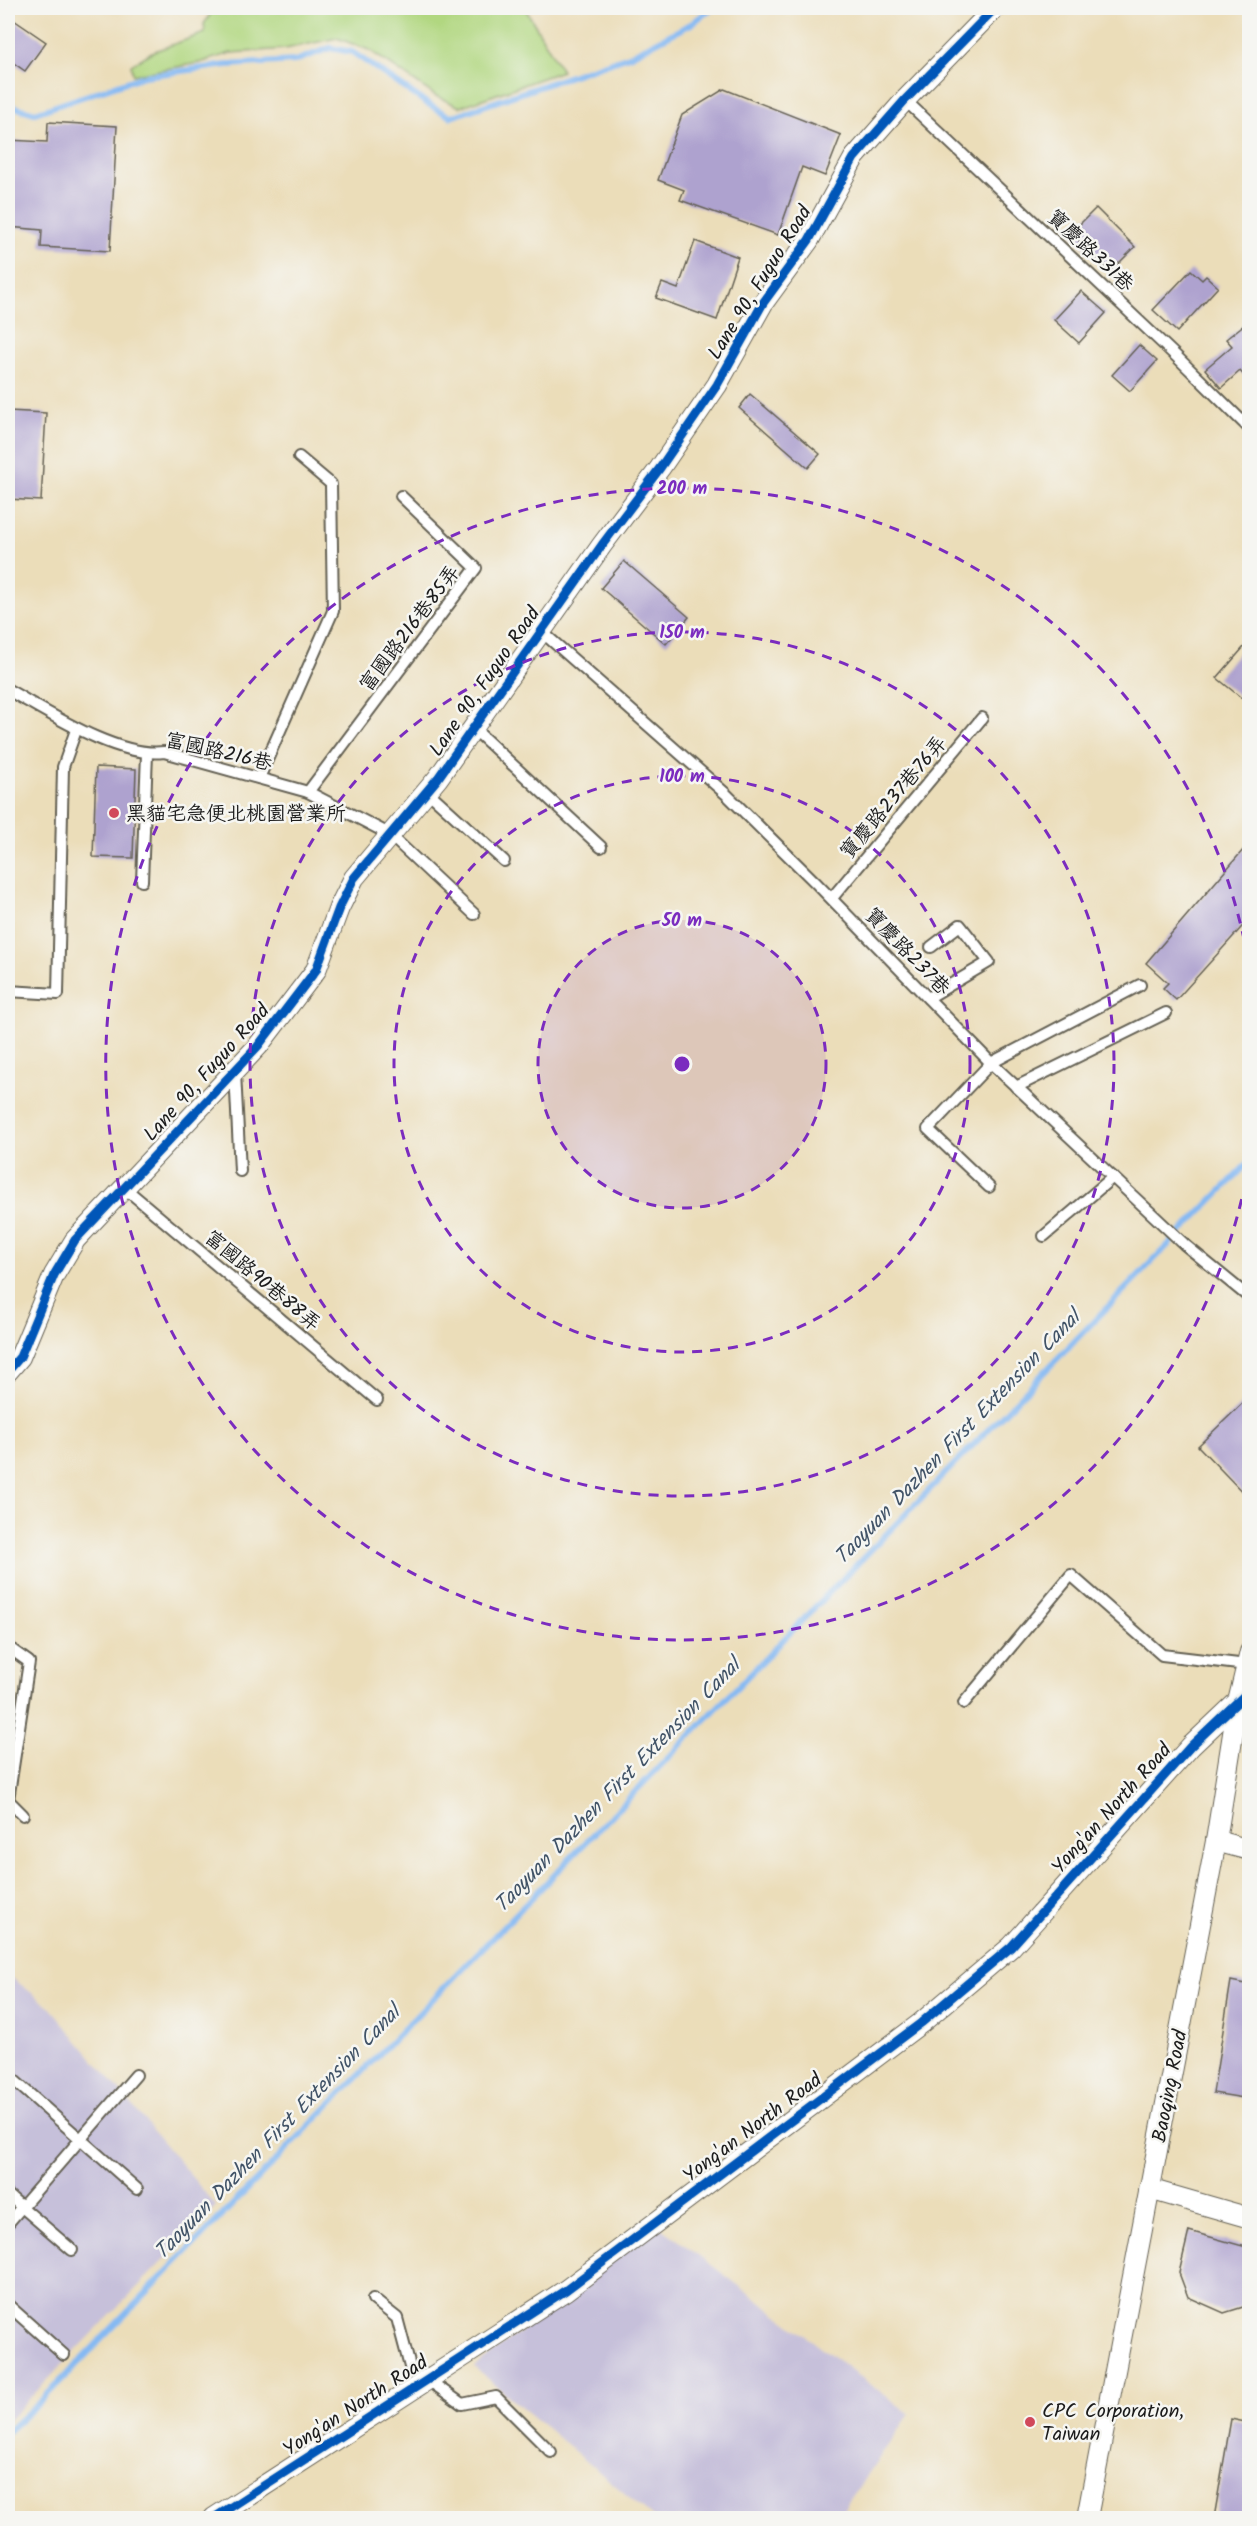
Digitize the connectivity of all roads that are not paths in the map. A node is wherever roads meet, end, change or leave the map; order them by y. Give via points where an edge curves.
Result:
1 (994, 8) edge
2 (905, 100) junction
3 (1250, 429) edge
4 (300, 457) dead end
5 (401, 496) dead end
6 (540, 631) junction
7 (8, 690) edge
8 (982, 718) dead end
9 (473, 728) junction
10 (76, 730) junction
11 (147, 754) junction
12 (259, 778) junction
13 (427, 791) junction
14 (308, 792) junction
15 (389, 834) junction
16 (601, 847) dead end
17 (504, 861) dead end
18 (142, 881) dead end
19 (832, 898) junction
20 (474, 914) dead end
21 (931, 947) dead end
22 (1140, 985) dead end
23 (8, 991) edge
24 (928, 998) junction
25 (1166, 1013) dead end
26 (991, 1063) junction
27 (235, 1071) junction
28 (1016, 1087) junction
29 (240, 1171) dead end
30 (1113, 1177) junction
31 (989, 1187) dead end
32 (126, 1189) junction
33 (1044, 1236) dead end
34 (1250, 1298) edge
35 (8, 1371) edge
36 (377, 1400) dead end
37 (8, 1647) edge
38 (1248, 1659) edge
39 (1244, 1696) edge
40 (964, 1703) dead end
41 (23, 1815) dead end
42 (1216, 1841) junction
43 (1250, 1850) edge
44 (8, 2075) edge
45 (136, 2075) dead end
46 (81, 2140) junction
47 (137, 2189) dead end
48 (1149, 2189) junction
49 (8, 2195) edge
50 (21, 2207) junction
51 (1250, 2218) edge
52 (8, 2223) edge
53 (72, 2250) dead end
54 (373, 2299) dead end
55 (8, 2305) edge
56 (64, 2355) dead end
57 (428, 2380) junction
58 (551, 2452) dead end
59 (214, 2518) edge
60 (1087, 2518) edge

1 - 2 street, Lane 90, Fuguo Road
2 - 3 lane, 寶慶路331巷
2 - 6 street, Lane 90, Fuguo Road via 854,158 809,240 763,303 717,385
4 - 12 lane via 331,484 333,611
5 - 14 lane, 富國路216巷85弄 via 476,568
6 - 9 street, Lane 90, Fuguo Road
6 - 19 lane, 寶慶路237巷 via 726,794
7 - 10 lane, 富國路216巷
8 - 19 lane, 寶慶路237巷76弄
9 - 13 street, Lane 90, Fuguo Road
9 - 16 lane
10 - 11 lane, 富國路216巷
10 - 23 lane via 63,768 58,994
11 - 12 lane, 富國路216巷 via 164,752
11 - 18 lane
12 - 14 lane, 富國路216巷
13 - 15 street, Lane 90, Fuguo Road
13 - 17 lane
14 - 15 lane, 富國路216巷
15 - 20 lane, 富國路216巷
15 - 27 street, Lane 90, Fuguo Road via 354,878 316,970
19 - 24 lane, 寶慶路237巷
21 - 24 lane via 960,925 989,962
22 - 26 lane
24 - 26 lane, 寶慶路237巷
25 - 28 lane
26 - 28 lane, 寶慶路237巷
26 - 31 lane via 928,1129
27 - 29 lane
27 - 32 street, Lane 90, Fuguo Road
28 - 30 lane, 寶慶路237巷
30 - 33 lane
30 - 34 lane, 寶慶路237巷 via 1184,1244
32 - 35 street, Lane 90, Fuguo Road via 75,1240 54,1275 20,1357
32 - 36 lane, 富國路90巷88弄
37 - 41 lane via 29,1662 8,1800
38 - 39 street, Baoqing Road
38 - 40 lane via 1162,1655 1071,1575
39 - 42 street, Baoqing Road
39 - 57 street, Yong'an North Road via 1191,1746 1011,1947 939,2007 566,2290
42 - 43 street
42 - 48 street, Baoqing Road
44 - 46 lane
45 - 46 lane
46 - 47 lane
46 - 50 lane
48 - 51 street
48 - 60 street, Baoqing Road
49 - 50 lane
50 - 52 lane
50 - 53 lane
54 - 57 lane via 398,2318 410,2367
55 - 56 lane
57 - 58 lane via 462,2404 496,2397
57 - 59 street, Yong'an North Road

